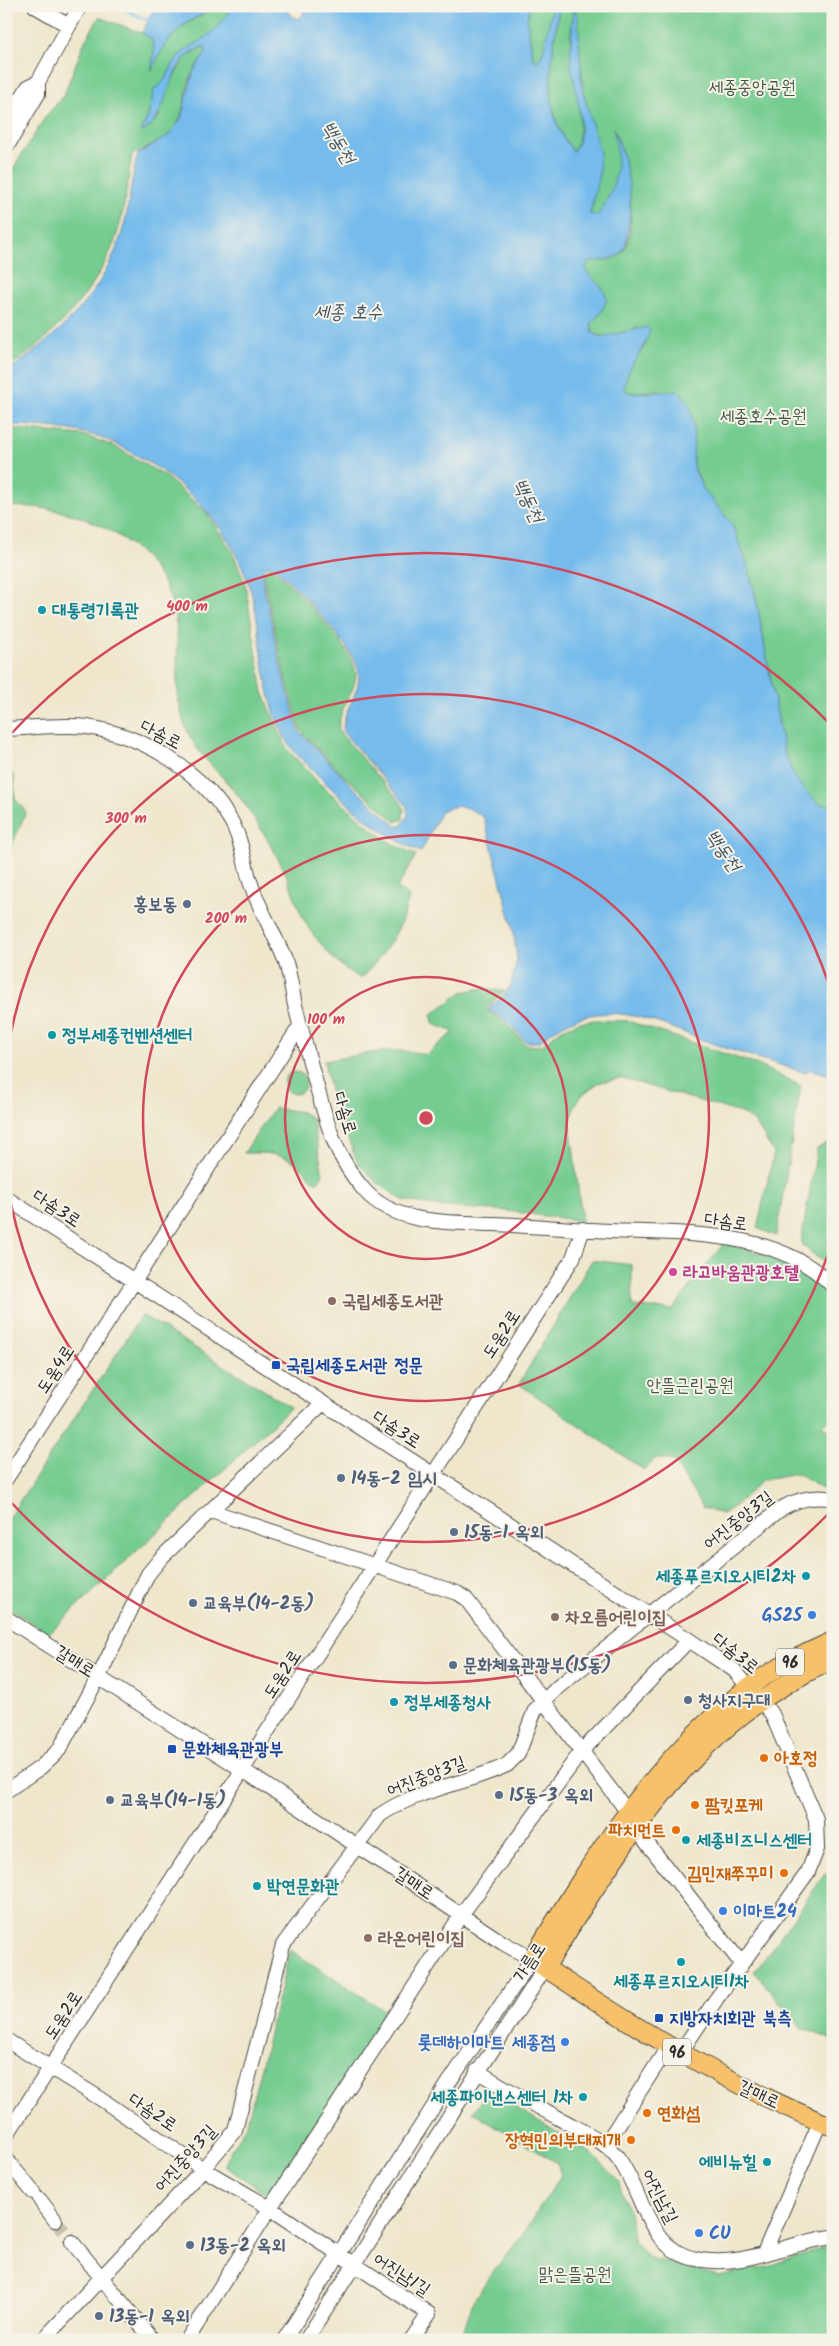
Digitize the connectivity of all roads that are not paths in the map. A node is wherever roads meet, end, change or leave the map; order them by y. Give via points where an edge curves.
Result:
1 (34, 6) edge
2 (80, 6) edge
3 (69, 26) junction
4 (38, 82) junction
5 (6, 124) edge
6 (6, 148) edge
7 (6, 729) edge
8 (300, 1026) junction
9 (6, 1198) edge
10 (583, 1229) junction
11 (136, 1280) junction
12 (833, 1286) edge
13 (323, 1403) junction
14 (433, 1474) junction
15 (6, 1479) edge
16 (833, 1499) edge
17 (211, 1511) junction
18 (374, 1567) junction
19 (649, 1614) junction
20 (6, 1618) edge
21 (689, 1640) junction
22 (833, 1642) edge
23 (833, 1660) edge
24 (99, 1676) junction
25 (755, 1693) junction
26 (543, 1701) junction
27 (581, 1752) junction
28 (243, 1770) junction
29 (6, 1791) edge
30 (628, 1811) junction
31 (636, 1829) junction
32 (357, 1845) junction
33 (461, 1915) junction
34 (538, 1963) junction
35 (742, 1963) junction
36 (6, 2040) edge
37 (674, 2050) junction
38 (51, 2068) junction
39 (477, 2072) junction
40 (827, 2125) edge
41 (6, 2136) edge
42 (605, 2145) junction
43 (6, 2159) edge
44 (203, 2169) junction
45 (270, 2208) junction
46 (55, 2220) tunnel mouth
47 (833, 2237) edge
48 (72, 2242) tunnel mouth
49 (764, 2253) junction
50 (337, 2254) junction
51 (354, 2265) junction
52 (100, 2278) junction
53 (43, 2340) edge
54 (152, 2340) edge
55 (187, 2340) edge
56 (284, 2340) edge
57 (306, 2340) edge
58 (411, 2340) edge

1 - 3 street
2 - 3 street
3 - 4 street
4 - 5 street via 28,87
4 - 6 street via 38,94
7 - 8 street, 다솜로 via 88,727 122,736 152,747 182,766 215,799 232,822 252,887 286,963
8 - 10 street, 다솜로 via 340,1157 366,1192 383,1205 408,1217 458,1223
8 - 11 street, 도움4로
9 - 11 street, 다솜3로
10 - 12 street, 다솜로 via 737,1240 772,1248 802,1263
10 - 14 street, 도움2로 via 573,1258
11 - 13 street, 다솜3로
11 - 15 street, 도움4로
13 - 14 street, 다솜3로
13 - 17 street
14 - 18 street, 도움2로
14 - 19 street, 다솜3로
16 - 19 street, 어진중앙3길 via 804,1498 782,1508
17 - 18 street
17 - 24 street via 148,1574
18 - 26 street via 457,1593 466,1599
18 - 28 street, 도움2로
19 - 21 street, 다솜3로
19 - 26 street, 어진중앙3길
20 - 24 street, 갈매로
21 - 25 street, 다솜3로 via 734,1670
21 - 27 street
22 - 25 main road, 가름로 / 96 via 779,1668
23 - 25 main road, 가름로 / 96
24 - 28 street, 갈매로
24 - 29 street via 59,1750
25 - 30 main road, 가름로 / 96 via 675,1753
25 - 31 main road, 가름로 / 96 via 742,1714 688,1763
25 - 35 street, 다솜3로 via 772,1714 816,1819 818,1838 808,1872
26 - 27 street
26 - 32 street, 어진중앙3길 via 531,1718 513,1760 498,1769 393,1806 380,1815
27 - 30 street
27 - 33 street
28 - 32 street, 갈매로
28 - 38 street, 도움2로
30 - 34 main road, 가름로 / 96
31 - 34 main road, 가름로 / 96
31 - 35 street
32 - 33 street, 갈매로
32 - 44 street, 어진중앙3길 via 283,1945 235,2130
33 - 34 street, 갈매로
33 - 45 street
34 - 37 main road, 갈매로 / 96
34 - 39 street, 가름로
34 - 50 street, 가름로 via 448,2084
35 - 37 street, 다솜3로
36 - 38 street, 다솜2로
37 - 40 main road, 갈매로 / 96
37 - 42 street, 다솜3로 via 654,2072
38 - 41 street, 도움2로
38 - 44 street, 다솜2로
39 - 42 street, 어진남길
39 - 51 street, 가름로
40 - 49 street
42 - 49 street, 어진남길 via 627,2171 656,2233 679,2254 727,2262
43 - 46 street
44 - 45 street, 다솜2로
44 - 52 street, 어진중앙3길
45 - 50 street, 다솜2로
45 - 55 street
47 - 49 street, 어진남길
48 - 52 street
50 - 51 street, 다솜2로
50 - 56 street, 가름로
51 - 57 street, 가름로
51 - 58 street, 어진남1길 via 429,2314
52 - 53 street, 어진중앙3길
52 - 54 street

